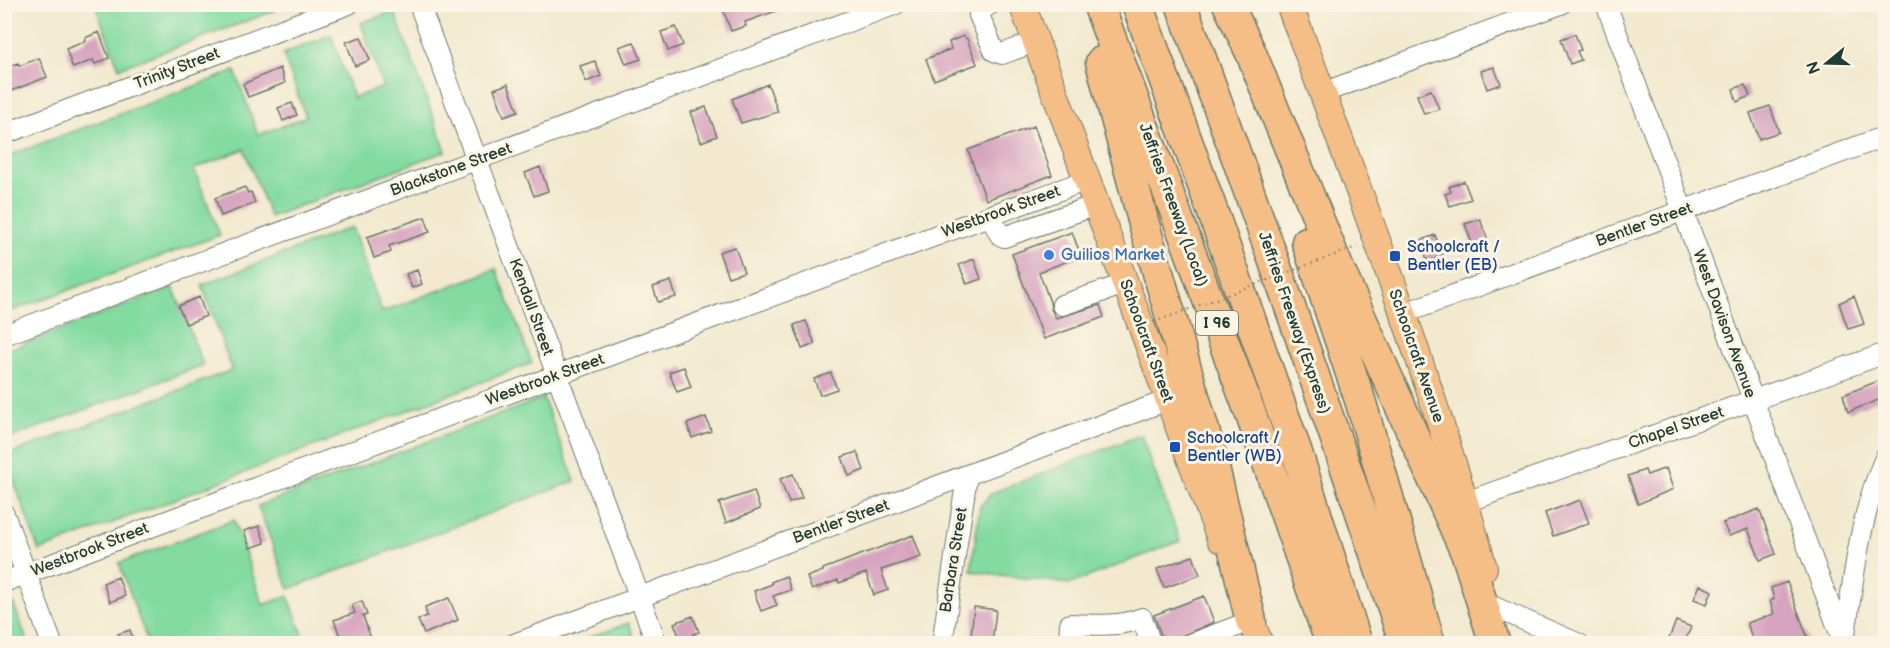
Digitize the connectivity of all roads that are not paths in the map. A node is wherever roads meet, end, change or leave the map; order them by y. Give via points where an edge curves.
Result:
1 (349, 4) edge
2 (419, 4) edge
3 (896, 4) edge
4 (991, 4) edge
5 (1022, 4) edge
6 (1083, 4) edge
7 (1098, 4) edge
8 (1137, 4) edge
9 (1181, 4) edge
10 (1226, 4) edge
11 (1289, 4) edge
12 (1561, 4) edge
13 (1606, 4) edge
14 (1035, 42) junction
15 (1322, 93) junction
16 (4, 134) edge
17 (1886, 136) edge
18 (477, 160) junction
19 (1087, 180) junction
20 (1096, 205) junction
21 (1683, 211) junction
22 (990, 216) junction
23 (1125, 284) junction
24 (1062, 304) dead end
25 (1402, 314) junction
26 (4, 335) edge
27 (1886, 353) edge
28 (556, 375) junction
29 (1168, 400) junction
30 (1752, 401) junction
31 (1886, 456) edge
32 (967, 476) junction
33 (1466, 502) junction
34 (4, 514) edge
35 (27, 574) junction
36 (4, 582) edge
37 (640, 597) junction
38 (1494, 607) junction
39 (1256, 632) edge
40 (1150, 643) edge
41 (1844, 643) edge
42 (52, 644) edge
43 (514, 644) edge
44 (657, 644) edge
45 (942, 644) edge
46 (1069, 644) edge
47 (1190, 644) edge
48 (1331, 644) edge
49 (1357, 644) edge
50 (1404, 644) edge
51 (1430, 644) edge
52 (1495, 644) edge
53 (1506, 644) edge
54 (1579, 644) edge

1 - 16 street, Trinity Street
2 - 18 street, Kendall Street
3 - 18 street, Blackstone Street
4 - 14 street via 979,15 994,51 1002,54
5 - 14 main road, Schoolcraft Street
6 - 39 highway via 1210,451
7 - 48 highway, Jeffries Freeway (Local) / I 96 via 1251,415
8 - 49 highway, I 96 via 1297,453
9 - 50 highway, Jeffries Freeway (Express)
10 - 51 highway via 1336,325
10 - 52 highway via 1251,53 1338,267 1467,555
11 - 15 main road, Schoolcraft Avenue
12 - 15 street
13 - 21 street, West Davison Avenue
14 - 19 main road, Schoolcraft Street
15 - 25 main road, Schoolcraft Avenue
17 - 21 street, Bentler Street
18 - 26 street, Blackstone Street
18 - 28 street, Kendall Street
19 - 20 main road, Schoolcraft Street
19 - 22 street, Westbrook Street
20 - 22 street via 1004,237
20 - 23 main road, Schoolcraft Street
21 - 25 street, Bentler Street
21 - 30 street, West Davison Avenue
22 - 28 street, Westbrook Street
23 - 24 street
23 - 29 main road, Schoolcraft Street
25 - 33 main road, Schoolcraft Avenue
27 - 30 street, Chapel Street
28 - 35 street, Westbrook Street
28 - 37 street, Kendall Street
29 - 32 street, Bentler Street
29 - 39 main road, Schoolcraft Street
30 - 33 street, Chapel Street
30 - 41 street, West Davison Avenue
31 - 41 street via 1862,526
32 - 37 street, Bentler Street
32 - 45 street, Barbara Street
33 - 38 main road, Schoolcraft Avenue
34 - 35 street
35 - 36 street, Westbrook Street
35 - 42 street
37 - 43 street, Bentler Street
37 - 44 street, Kendall Street
38 - 53 main road, Schoolcraft Avenue
38 - 54 street
39 - 47 street
40 - 46 street via 1142,618 1100,626 1070,624

